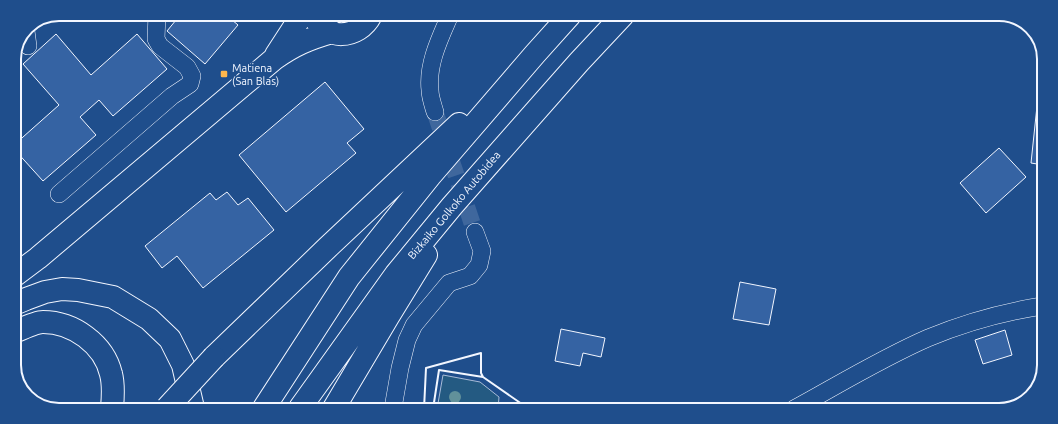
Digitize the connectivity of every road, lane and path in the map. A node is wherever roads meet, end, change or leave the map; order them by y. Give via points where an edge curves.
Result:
1 (157, 21) edge
2 (298, 21) edge
3 (317, 21) edge
4 (368, 21) edge
5 (447, 21) edge
6 (565, 21) edge
7 (618, 21) edge
8 (332, 32) junction
9 (535, 54) junction
10 (274, 59) junction
11 (435, 112) tunnel mouth
12 (59, 194) dead end
13 (452, 206) junction
14 (475, 232) tunnel mouth
15 (21, 271) edge
16 (21, 301) edge
17 (1037, 307) edge
18 (21, 330) edge
19 (112, 403) edge
20 (172, 403) edge
21 (192, 403) edge
22 (267, 403) edge
23 (304, 403) edge
24 (337, 403) edge
25 (395, 403) edge
26 (806, 403) edge

1 - 12 street via 156,39 160,46 187,67 192,76 190,84 172,96
2 - 10 highway
3 - 8 highway
4 - 8 highway via 349,34
5 - 11 street via 439,40 431,71 430,90
6 - 9 highway
7 - 13 highway, Bizkaiko Golkoko Autobidea
8 - 10 highway via 291,47
9 - 20 highway, bridge via 332,242 214,357
9 - 22 highway via 430,176 349,277
10 - 15 highway
13 - 23 highway, Bizkaiko Golkoko Autobidea via 396,274
13 - 24 highway via 422,262
14 - 25 street via 482,251 479,265 470,276 449,283 414,325 407,340 400,368
16 - 21 highway via 45,292 62,290 78,290 113,297 149,319 170,339 183,365
17 - 26 street via 973,322 928,338
18 - 19 highway via 42,322 64,325 92,341 105,359 111,374

